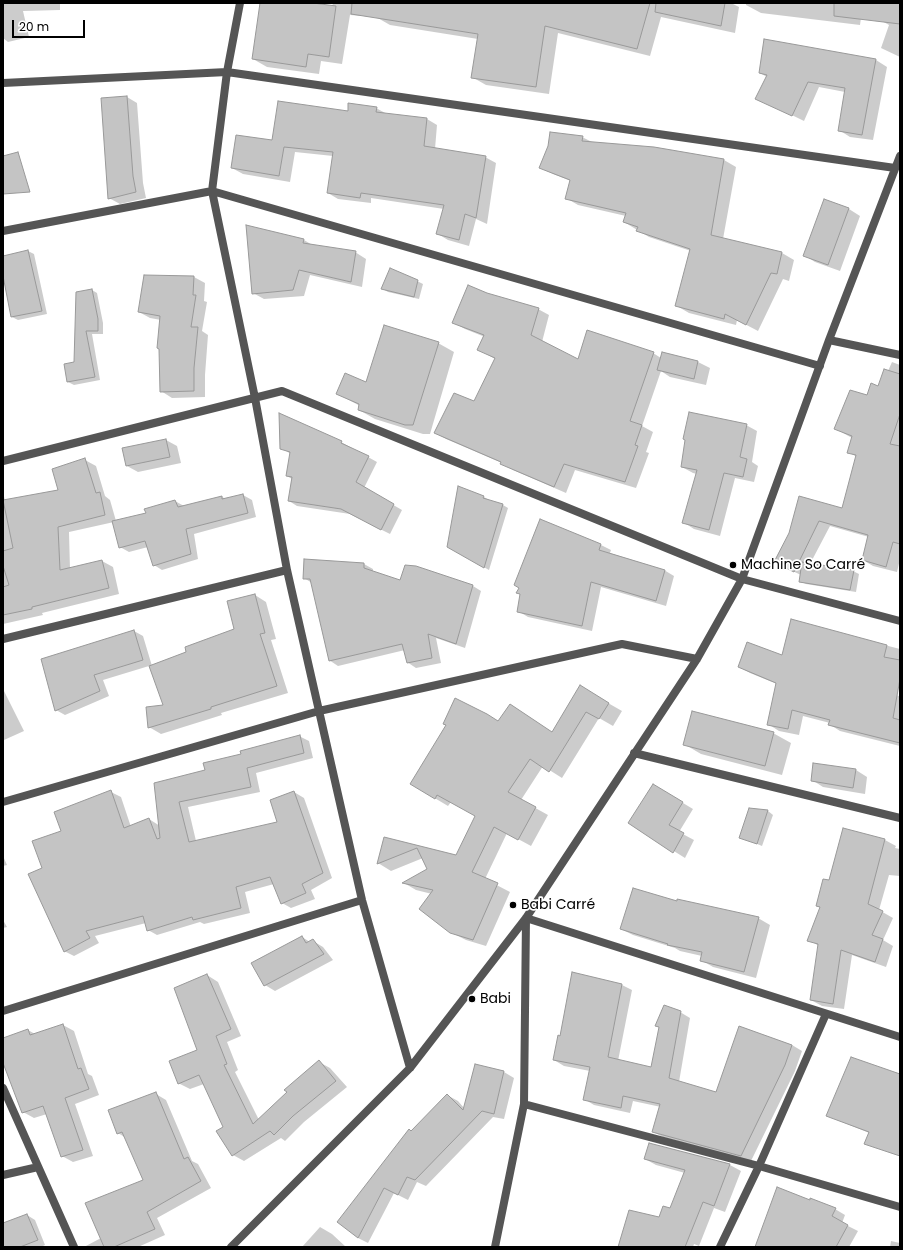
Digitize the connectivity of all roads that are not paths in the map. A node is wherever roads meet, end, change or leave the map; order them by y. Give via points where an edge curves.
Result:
1 (240, 3) edge
2 (227, 72) junction
3 (3, 83) edge
4 (900, 156) edge
5 (895, 168) junction
6 (212, 191) junction
7 (3, 231) edge
8 (829, 340) junction
9 (900, 355) edge
10 (820, 366) junction
11 (255, 398) junction
12 (3, 461) edge
13 (287, 570) junction
14 (742, 579) junction
15 (900, 621) edge
16 (3, 639) edge
17 (697, 659) junction
18 (319, 711) junction
19 (634, 753) junction
20 (3, 802) edge
21 (900, 818) edge
22 (362, 900) junction
23 (526, 918) junction
24 (3, 1011) edge
25 (826, 1014) junction
26 (900, 1037) edge
27 (410, 1068) junction
28 (3, 1088) edge
29 (524, 1104) junction
30 (759, 1166) junction
31 (38, 1167) junction
32 (3, 1175) edge
33 (900, 1207) edge
34 (74, 1247) edge
35 (231, 1247) edge
36 (495, 1247) edge
37 (720, 1247) edge

1 - 2 street
2 - 3 street
2 - 5 street
2 - 6 street
4 - 5 street
5 - 8 street
6 - 7 street
6 - 10 street
6 - 11 street
8 - 9 street
8 - 10 street
10 - 14 street
11 - 12 street
11 - 13 street
11 - 14 street via 282,391
13 - 16 street
13 - 18 street
14 - 15 street
14 - 17 street
17 - 18 street via 622,644
17 - 19 street
18 - 20 street
18 - 22 street
19 - 21 street
19 - 23 street
22 - 24 street
22 - 27 street
23 - 25 street
23 - 27 street
23 - 29 street
25 - 26 street
25 - 30 street
27 - 35 street
28 - 31 street
29 - 30 street
29 - 36 street
30 - 33 street
30 - 37 street
31 - 32 street
31 - 34 street

